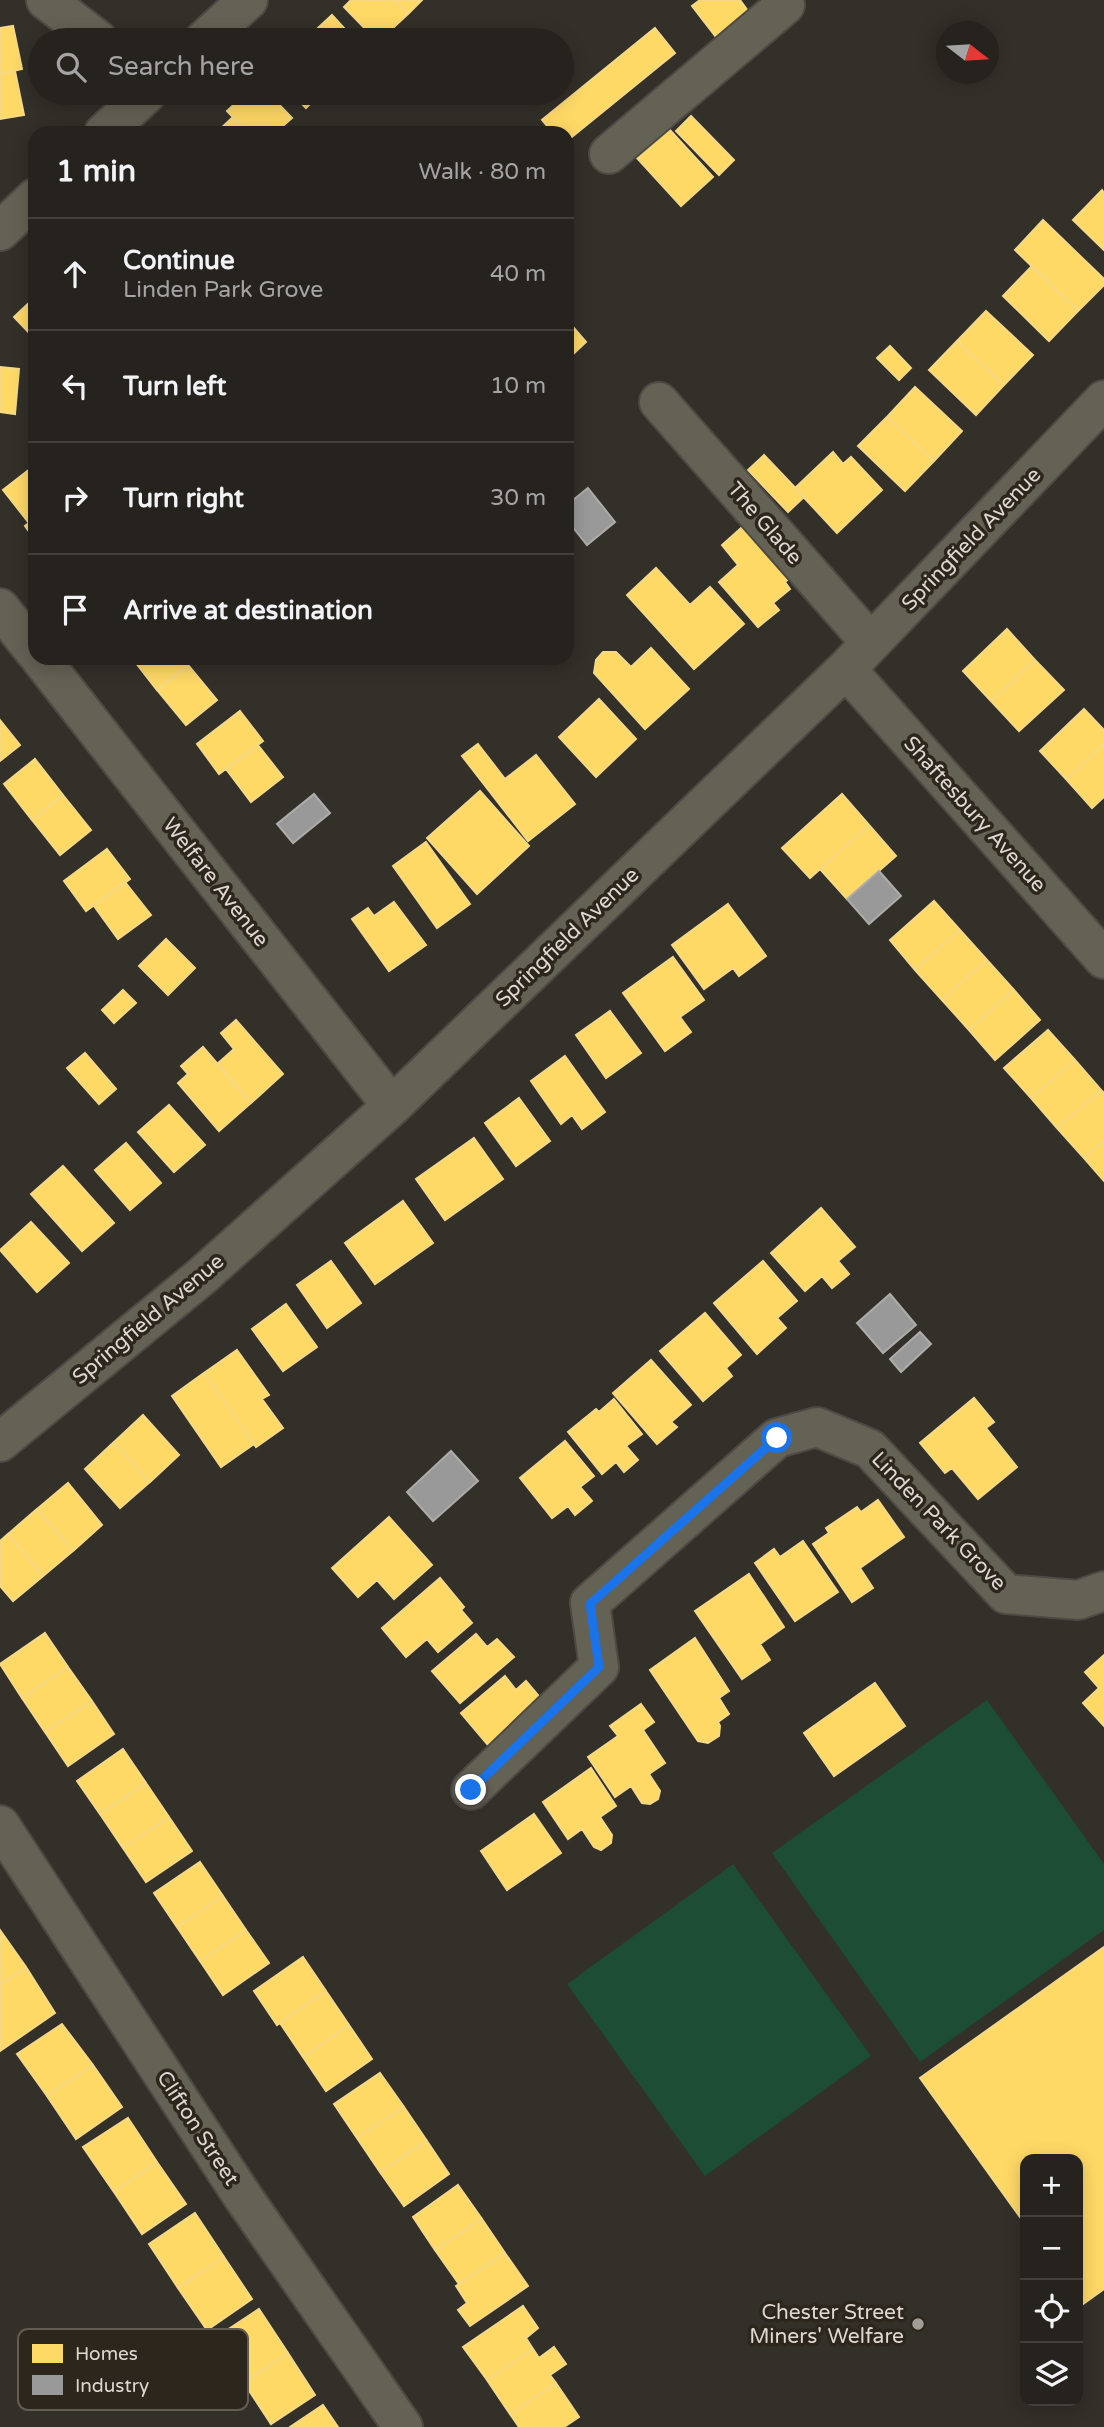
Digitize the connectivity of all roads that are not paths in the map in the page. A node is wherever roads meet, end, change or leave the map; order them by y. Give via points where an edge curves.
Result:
1 (46, 0) edge
2 (248, 0) edge
3 (780, 0) edge
4 (82, 28) edge
5 (217, 28) edge
6 (134, 105) edge
7 (112, 126) edge
8 (609, 155) dead end
9 (28, 205) edge
10 (0, 231) edge
11 (1104, 400) edge
12 (659, 402) dead end
13 (0, 608) edge
14 (28, 643) edge
15 (858, 656) junction
16 (46, 665) edge
17 (1104, 959) edge
18 (392, 1106) junction
19 (0, 1441) edge
20 (1104, 1591) edge
21 (471, 1790) dead end
22 (0, 1825) edge
23 (403, 2427) edge

1 - 4 street
2 - 5 street
3 - 8 street via 785,5
6 - 7 street
9 - 10 street
11 - 15 street, Springfield Avenue
12 - 15 street, The Glade
13 - 14 street
15 - 17 street, Shaftesbury Avenue
15 - 18 street, Springfield Avenue
16 - 18 street, Welfare Avenue
18 - 19 street, Springfield Avenue via 202,1276
20 - 21 street, Linden Park Grove via 1078,1600 1006,1594 870,1449 817,1427 777,1438 590,1604 599,1667
22 - 23 street, Clifton Street via 243,2197

